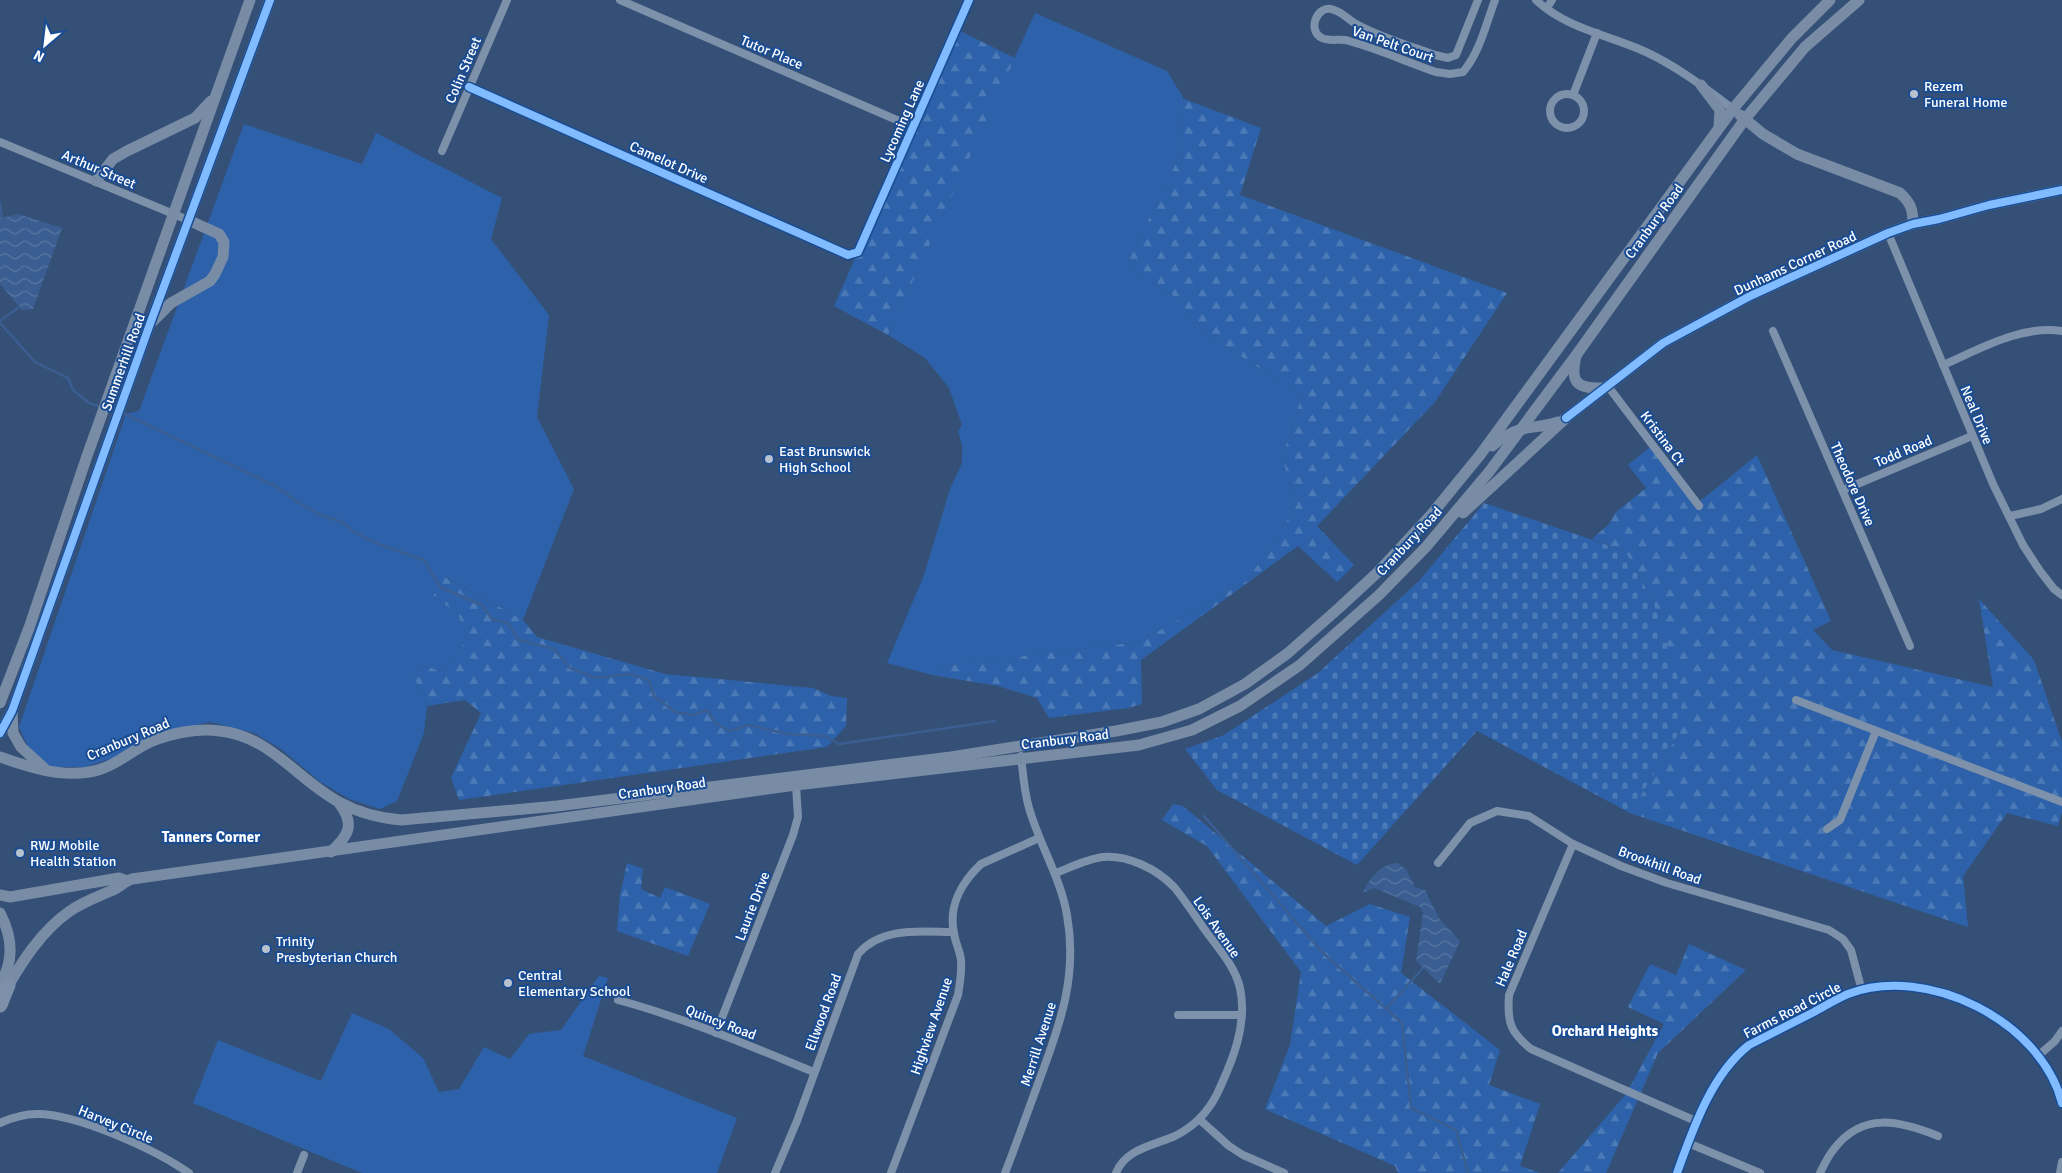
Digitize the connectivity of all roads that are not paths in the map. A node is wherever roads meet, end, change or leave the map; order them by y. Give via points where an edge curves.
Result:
1 (250, 0) edge
2 (270, 0) edge
3 (507, 0) edge
4 (620, 0) edge
5 (968, 0) edge
6 (1478, 0) edge
7 (1495, 0) edge
8 (1536, 0) edge
9 (1552, 0) edge
10 (1830, 0) edge
11 (1858, 0) edge
12 (1546, 8) junction
13 (1597, 33) junction
14 (1450, 57) junction
15 (1457, 73) junction
16 (1701, 85) junction
17 (469, 87) junction
18 (1573, 94) junction
19 (215, 96) junction
20 (1733, 109) junction
21 (1745, 119) junction
22 (913, 127) junction
23 (1717, 130) junction
24 (0, 142) edge
25 (442, 151) dead end
26 (96, 181) junction
27 (2062, 190) edge
28 (172, 214) junction
29 (188, 220) junction
30 (1913, 224) junction
31 (1888, 234) junction
32 (858, 252) joint
33 (150, 324) junction
34 (1773, 331) dead end
35 (2062, 331) edge
36 (1577, 354) junction
37 (1943, 365) junction
38 (1605, 386) junction
39 (1566, 418) junction
40 (1520, 429) junction
41 (1972, 436) junction
42 (1480, 455) junction
43 (1842, 490) junction
44 (2062, 498) edge
45 (1699, 506) dead end
46 (2010, 516) junction
47 (1426, 547) junction
48 (2062, 595) edge
49 (1910, 646) dead end
50 (1796, 700) dead end
51 (0, 703) edge
52 (12, 711) junction
53 (1876, 731) junction
54 (0, 732) edge
55 (1019, 746) junction
56 (0, 757) edge
57 (1021, 759) junction
58 (50, 772) junction
59 (796, 785) junction
60 (338, 802) junction
61 (2062, 802) edge
62 (1827, 829) dead end
63 (1039, 838) junction
64 (1573, 844) junction
65 (331, 852) junction
66 (1438, 863) dead end
67 (1056, 873) junction
68 (127, 881) junction
69 (0, 895) edge
70 (0, 913) edge
71 (953, 932) junction
72 (4, 984) edge
73 (1862, 991) junction
74 (0, 999) edge
75 (618, 1000) dead end
76 (0, 1005) edge
77 (1178, 1015) dead end
78 (1241, 1015) junction
79 (2062, 1030) edge
80 (716, 1033) junction
81 (2038, 1055) junction
82 (814, 1072) junction
83 (2062, 1103) edge
84 (1199, 1119) junction
85 (1698, 1122) junction
86 (0, 1123) edge
87 (1938, 1136) dead end
88 (1688, 1143) junction
89 (304, 1155) dead end
90 (2062, 1162) edge
91 (189, 1173) edge
92 (297, 1173) edge
93 (775, 1173) edge
94 (891, 1173) edge
95 (1005, 1173) edge
96 (1116, 1173) edge
97 (1284, 1173) edge
98 (1677, 1173) edge
99 (1760, 1173) edge
100 (1820, 1173) edge
101 (2060, 1173) edge

1 - 19 main road, Summerhill Road
2 - 29 main road, Summerhill Road
3 - 17 street, Colin Street
4 - 22 street, Tutor Place
5 - 22 street, Lycoming Lane
6 - 14 street, Van Pelt Court via 1462,43 1456,55
7 - 15 street via 1472,62 1463,72
8 - 12 street
9 - 12 street
10 - 20 main road, Cranbury Road via 1792,38
11 - 21 main road, Cranbury Road via 1805,47
12 - 13 street via 1564,20
13 - 16 street via 1676,67
13 - 18 street
14 - 15 street
14 - 15 street, Van Pelt Court via 1435,55 1362,27 1331,8 1325,8 1315,20 1314,27 1322,38 1346,40 1436,72
16 - 20 street
16 - 23 main road via 1720,110
17 - 25 street, Colin Street
17 - 32 street, Camelot Drive via 848,256
18 - 18 street via 1562,94 1553,101 1550,112 1555,122 1564,128 1575,126 1583,118 1582,102
19 - 26 main road via 195,118 113,160
19 - 28 main road, Summerhill Road
20 - 21 main road
20 - 23 main road, Cranbury Road
21 - 30 main road via 1797,154 1900,193 1910,203
21 - 36 main road, Cranbury Road
22 - 32 street, Lycoming Lane
23 - 42 main road, Cranbury Road
24 - 26 street, Arthur Street
26 - 28 street, Arthur Street
27 - 30 main road, Dunhams Corner Road
28 - 29 street, Arthur Street
28 - 51 main road, Summerhill Road via 32,621
29 - 33 main road, Summerhill Road
29 - 33 main road via 219,234 224,242 223,257 210,280 171,303
30 - 31 main road, Dunhams Corner Road
31 - 37 street, Neal Drive
31 - 38 main road, Dunhams Corner Road via 1750,296 1663,343
33 - 52 main road, Summerhill Road
34 - 43 street, Theodore Drive
35 - 37 street via 2018,334
36 - 38 main road via 1574,378 1578,385 1588,389
36 - 40 main road, Cranbury Road
37 - 41 street, Neal Drive
38 - 39 main road, Dunhams Corner Road
38 - 45 street, Kristina Ct
39 - 40 main road via 1547,426
39 - 47 main road, Dunhams Corner Road
40 - 42 main road
40 - 47 main road, Cranbury Road via 1489,472
41 - 43 street, Todd Road
41 - 46 street, Neal Drive via 1992,484
42 - 55 main road, Cranbury Road via 1432,515 1379,571 1288,653 1245,684 1200,709 1162,722
43 - 49 street, Theodore Drive
44 - 46 street via 2041,509
46 - 48 street, Neal Drive via 2040,571
47 - 57 main road, Cranbury Road via 1374,600 1300,665 1240,706 1192,730 1139,745
50 - 53 street
52 - 54 main road, Summerhill Road
52 - 58 main road via 13,733 21,747
53 - 61 street
53 - 62 street via 1840,820
55 - 57 street, Merrill Avenue
55 - 60 main road, Cranbury Road via 567,805 400,820 361,813
56 - 58 main road, Cranbury Road
57 - 59 main road, Cranbury Road
57 - 63 street, Merrill Avenue via 1029,808
58 - 60 main road, Cranbury Road via 90,772 118,762 150,742 184,731 221,731 251,739
59 - 65 main road, Cranbury Road
59 - 80 street, Laurie Drive via 798,818 793,835
60 - 65 main road via 347,813 349,822 347,833
63 - 67 street, Merrill Avenue
63 - 71 street, Highview Avenue via 990,858 974,871 954,903
64 - 66 street, Brookhill Road via 1529,816 1497,811 1470,823
64 - 73 street, Brookhill Road via 1667,883 1829,930 1842,938 1851,950
64 - 85 street, Hale Road via 1508,995 1508,1017 1518,1038 1531,1050
65 - 68 main road, Cranbury Road
67 - 78 street, Lois Avenue via 1103,857 1130,860 1161,876 1174,888 1228,961 1240,988
67 - 95 street, Merrill Avenue via 1066,909 1069,937 1065,1006
68 - 69 main road via 119,878 10,897
68 - 72 main road, Cranbury Road via 70,911 52,926
70 - 72 main road, Cranbury Road via 9,933 11,950
71 - 82 street, Ellwood Road via 889,934 864,947 854,962
71 - 94 street, Highview Avenue via 961,958 962,977 958,995
72 - 74 main road, Cranbury Road
72 - 76 highway
73 - 81 street, Farms Road Circle via 1905,987 1958,998 2011,1027
73 - 85 street, Farms Road Circle via 1848,994 1749,1044 1727,1067
75 - 80 street, Quincy Road
77 - 78 street
78 - 84 street, Lois Avenue via 1235,1053 1216,1095
79 - 81 street via 2055,1041
80 - 82 street, Quincy Road
81 - 83 street, Farms Road Circle via 2056,1084
82 - 93 street, Ellwood Road
84 - 96 street, Lois Avenue via 1176,1135 1138,1150
84 - 97 street via 1234,1150
85 - 88 street, Farms Road Circle
86 - 91 street, Harvey Circle via 35,1114 75,1119 155,1153
87 - 100 street via 1901,1123 1886,1122 1864,1127 1838,1144
88 - 98 street, Farms Road Circle
88 - 99 street
89 - 92 street
90 - 101 street

